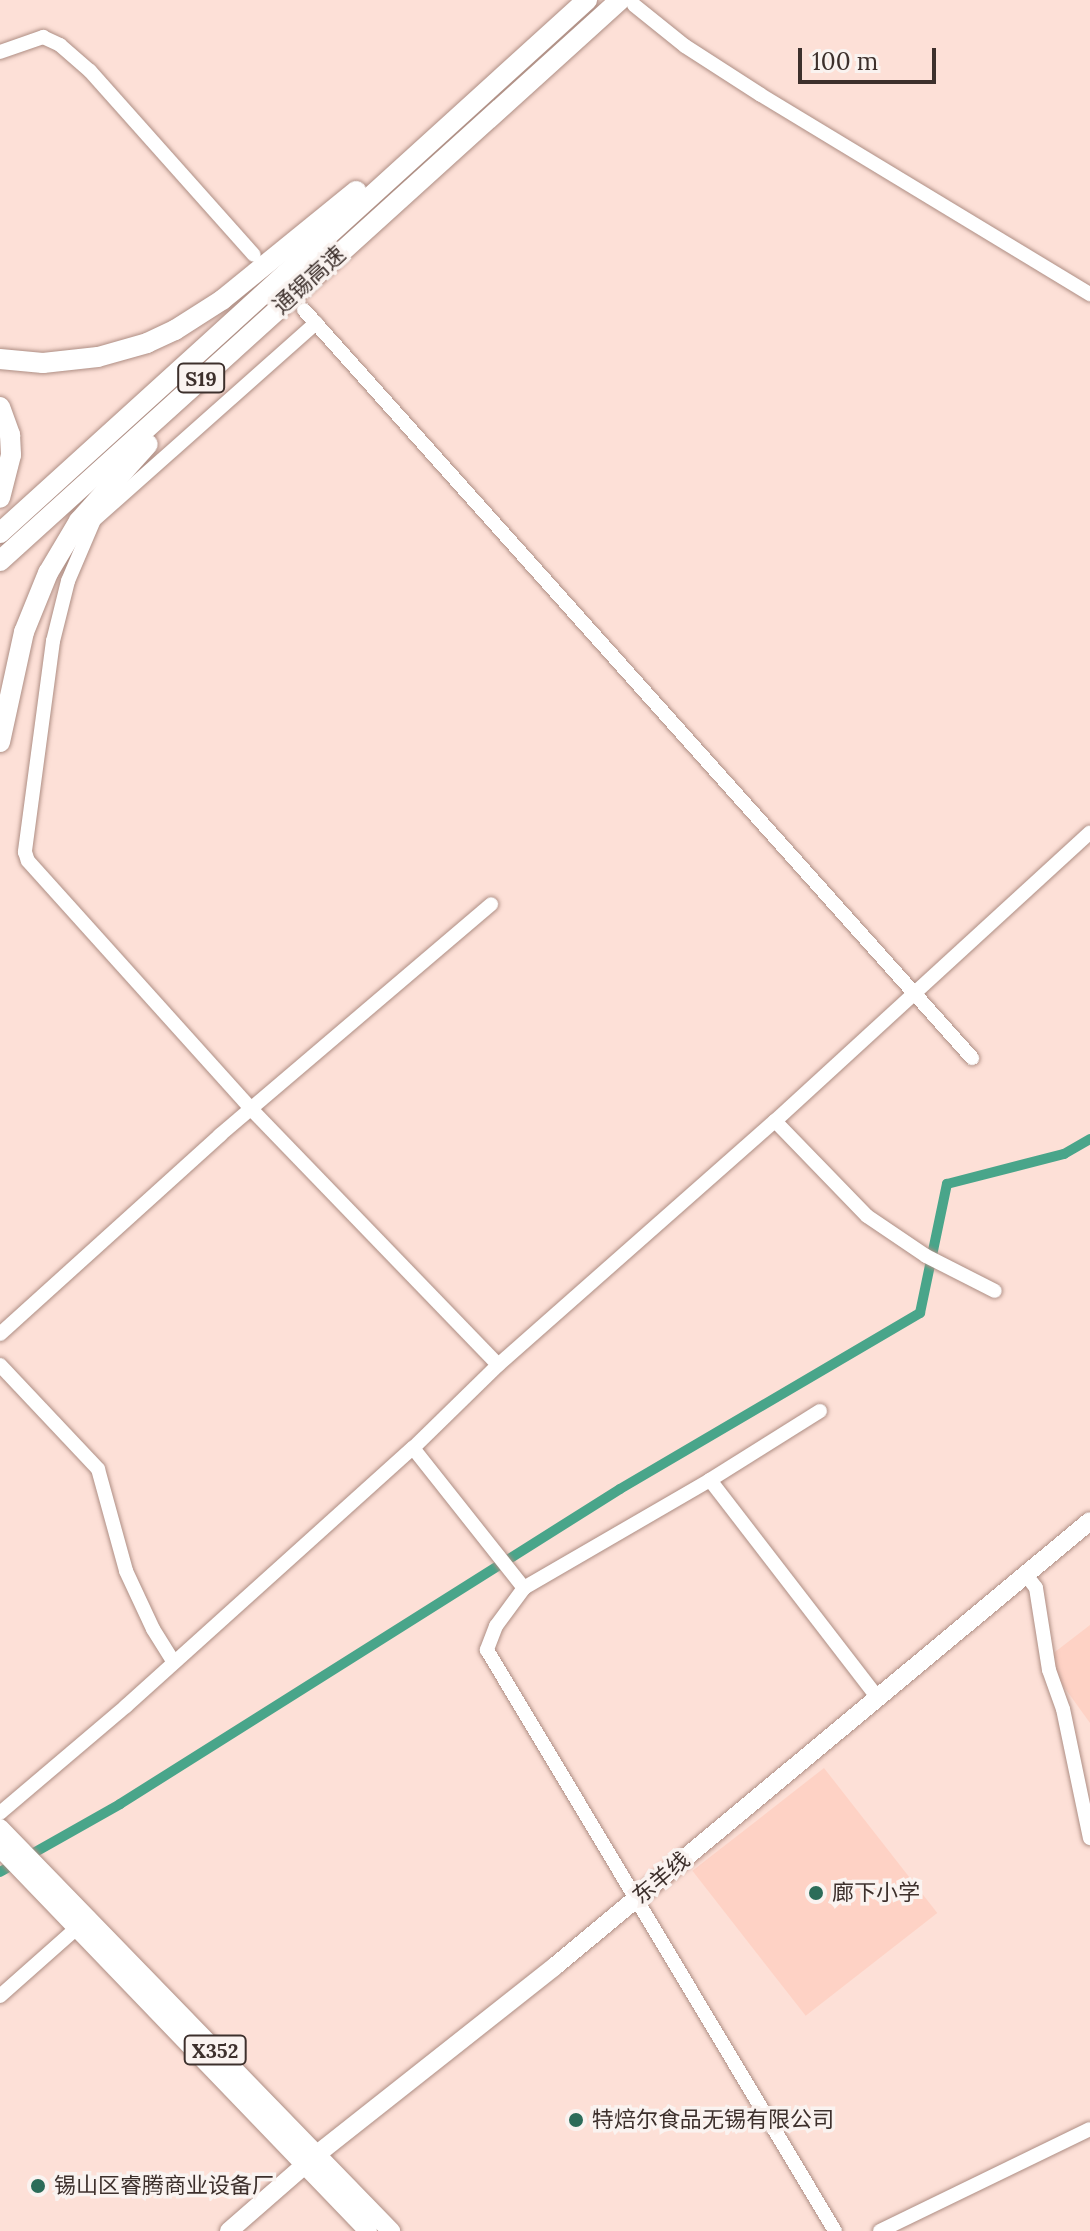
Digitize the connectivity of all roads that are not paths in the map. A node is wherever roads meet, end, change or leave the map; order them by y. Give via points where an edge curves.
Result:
1 (587, 0) edge
2 (627, 3) edge
3 (0, 52) edge
4 (392, 181) junction
5 (254, 255) dead end
6 (330, 261) junction
7 (1090, 294) edge
8 (304, 310) dead end
9 (316, 323) junction
10 (0, 359) edge
11 (0, 407) edge
12 (0, 498) edge
13 (0, 533) edge
14 (0, 561) edge
15 (0, 742) edge
16 (1090, 832) edge
17 (491, 904) dead end
18 (914, 993) junction
19 (972, 1058) dead end
20 (252, 1110) junction
21 (775, 1121) junction
22 (995, 1291) dead end
23 (0, 1334) edge
24 (0, 1365) edge
25 (498, 1365) junction
26 (820, 1411) dead end
27 (413, 1448) junction
28 (710, 1480) junction
29 (1089, 1523) edge
30 (1026, 1575) junction
31 (520, 1583) junction
32 (173, 1661) junction
33 (877, 1697) junction
34 (0, 1813) edge
35 (0, 1828) edge
36 (1090, 1838) edge
37 (10, 1851) edge
38 (33, 1872) junction
39 (634, 1901) junction
40 (78, 1927) junction
41 (0, 1996) edge
42 (1090, 2129) edge
43 (310, 2161) junction
44 (229, 2231) edge
45 (368, 2231) edge
46 (391, 2231) edge
47 (835, 2231) edge
48 (880, 2231) edge

1 - 4 highway, 通锡高速 / S19
2 - 4 highway, 通锡高速 / S19 via 482,124
2 - 7 street via 761,95
3 - 5 street via 43,37 60,45 90,71
4 - 6 highway, 通锡高速 / S19
4 - 10 highway via 175,330 147,343 98,357 43,363
4 - 13 highway, 通锡高速 / S19
6 - 14 highway, 通锡高速 / S19
6 - 15 highway via 133,458 79,521 48,573 24,632
8 - 9 street
9 - 18 street
9 - 20 street via 94,520 68,581 53,641 27,824 28,861
11 - 12 highway via 11,455
16 - 18 street
17 - 20 street
18 - 19 street
18 - 21 street
20 - 23 street
20 - 25 street
21 - 22 street via 867,1216 926,1256
21 - 25 street
24 - 32 street via 98,1469 126,1571
25 - 27 street
26 - 28 street
27 - 31 street
27 - 32 street
28 - 31 street
28 - 33 street
29 - 30 main road, 东羊线
30 - 33 main road, 东羊线
30 - 36 street via 1036,1588 1049,1670 1063,1709
31 - 39 street via 487,1650
32 - 34 street
33 - 39 main road, 东羊线
35 - 37 main road, X352
37 - 38 main road, X352
38 - 40 main road, X352
38 - 43 main road, X352
39 - 43 main road, 东羊线
39 - 47 street
40 - 41 street
40 - 43 main road, X352
42 - 48 street
43 - 44 main road, 东羊线
43 - 45 main road, X352
43 - 46 main road, X352

